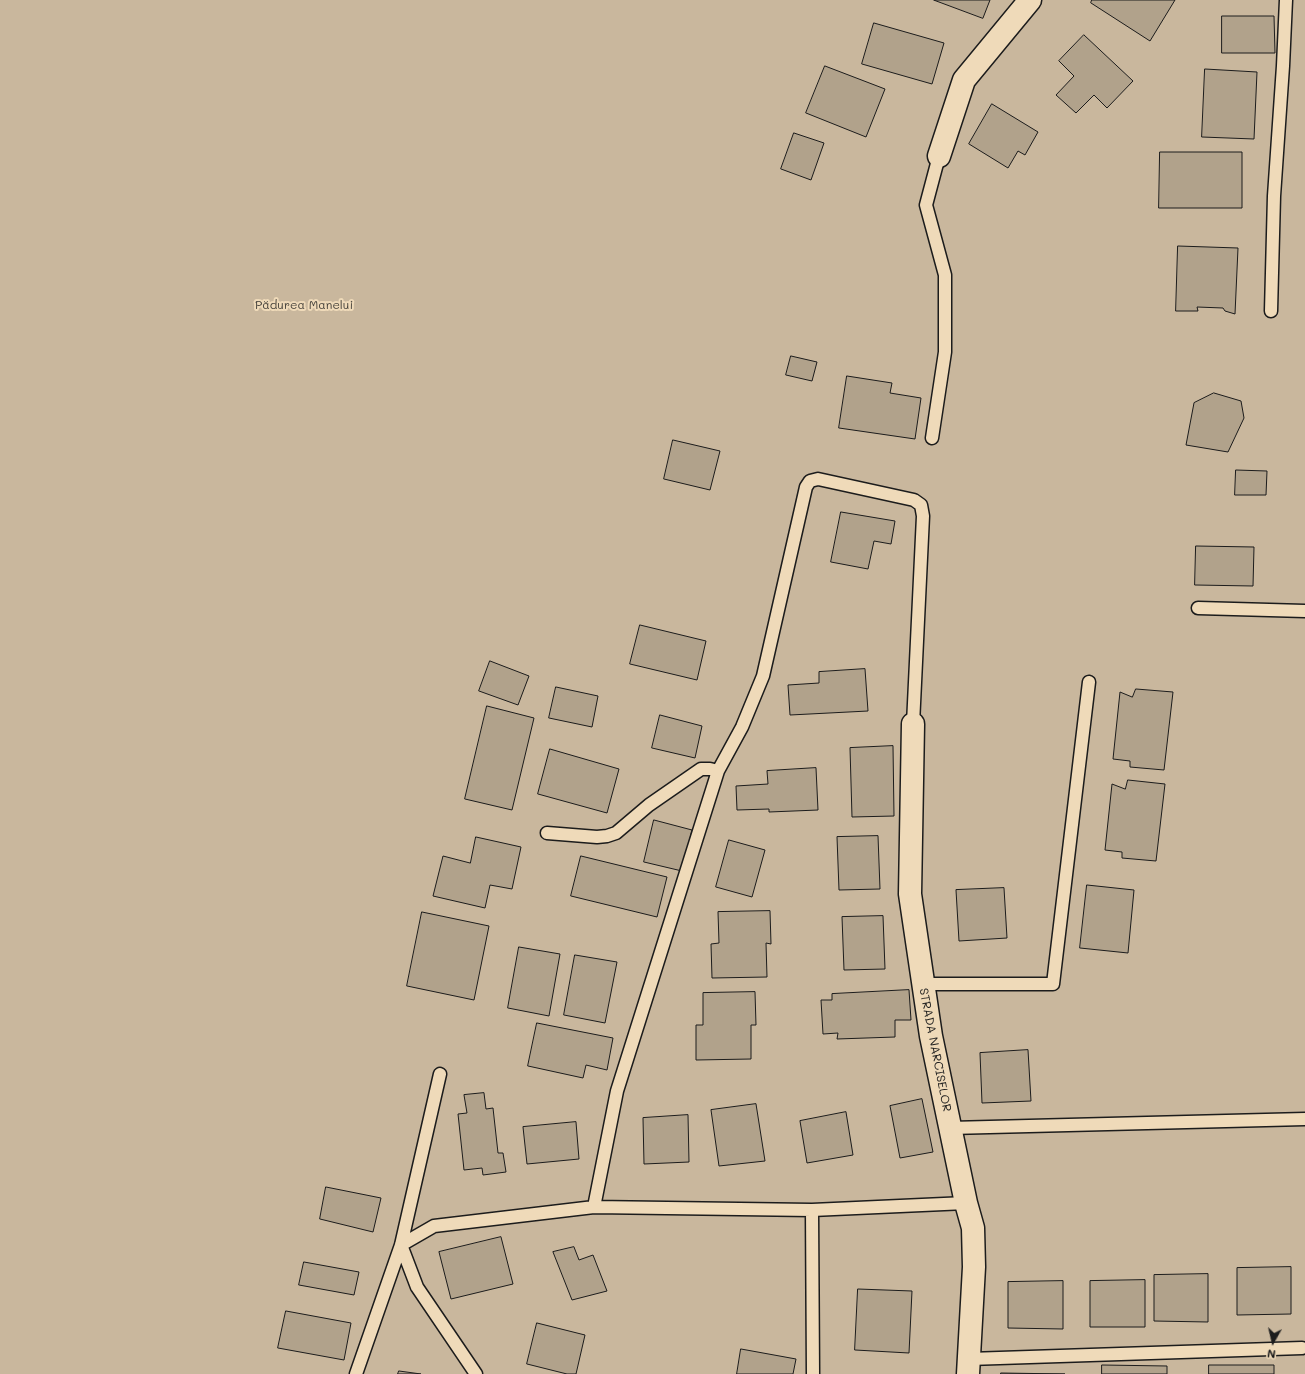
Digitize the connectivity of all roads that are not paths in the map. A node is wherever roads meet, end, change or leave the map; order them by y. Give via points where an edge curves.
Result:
1 (1030, 0) edge
2 (1286, 0) edge
3 (938, 156) joint
4 (1271, 311) dead end
5 (932, 438) dead end
6 (1198, 608) dead end
7 (1305, 611) edge
8 (1089, 682) dead end
9 (913, 724) joint
10 (718, 771) junction
11 (547, 833) dead end
12 (923, 984) junction
13 (440, 1074) dead end
14 (1305, 1119) edge
15 (950, 1128) junction
16 (966, 1203) junction
17 (594, 1207) junction
18 (812, 1210) junction
19 (402, 1245) junction
20 (1302, 1348) dead end
21 (968, 1366) edge
22 (356, 1374) edge
23 (476, 1374) edge
24 (814, 1374) edge

1 - 3 street via 964,80
2 - 4 lane via 1274,196
3 - 5 lane via 926,205 945,275 946,352
6 - 7 lane
8 - 12 lane via 1053,984
9 - 10 lane via 923,516 921,505 914,500 818,479 810,481 806,487 763,676 742,727
9 - 12 street, STRADA NARCISELOR via 910,894
10 - 11 lane via 701,770 649,805 616,833 597,837
10 - 17 lane via 616,1091
12 - 15 street, STRADA NARCISELOR
13 - 19 lane
14 - 15 lane
15 - 16 street, STRADA NARCISELOR
16 - 18 lane
16 - 21 street, STRADA NARCISELOR via 973,1228 974,1267
17 - 18 lane
17 - 19 lane via 434,1226
18 - 24 lane
19 - 22 lane
19 - 23 lane via 417,1287
20 - 21 lane

